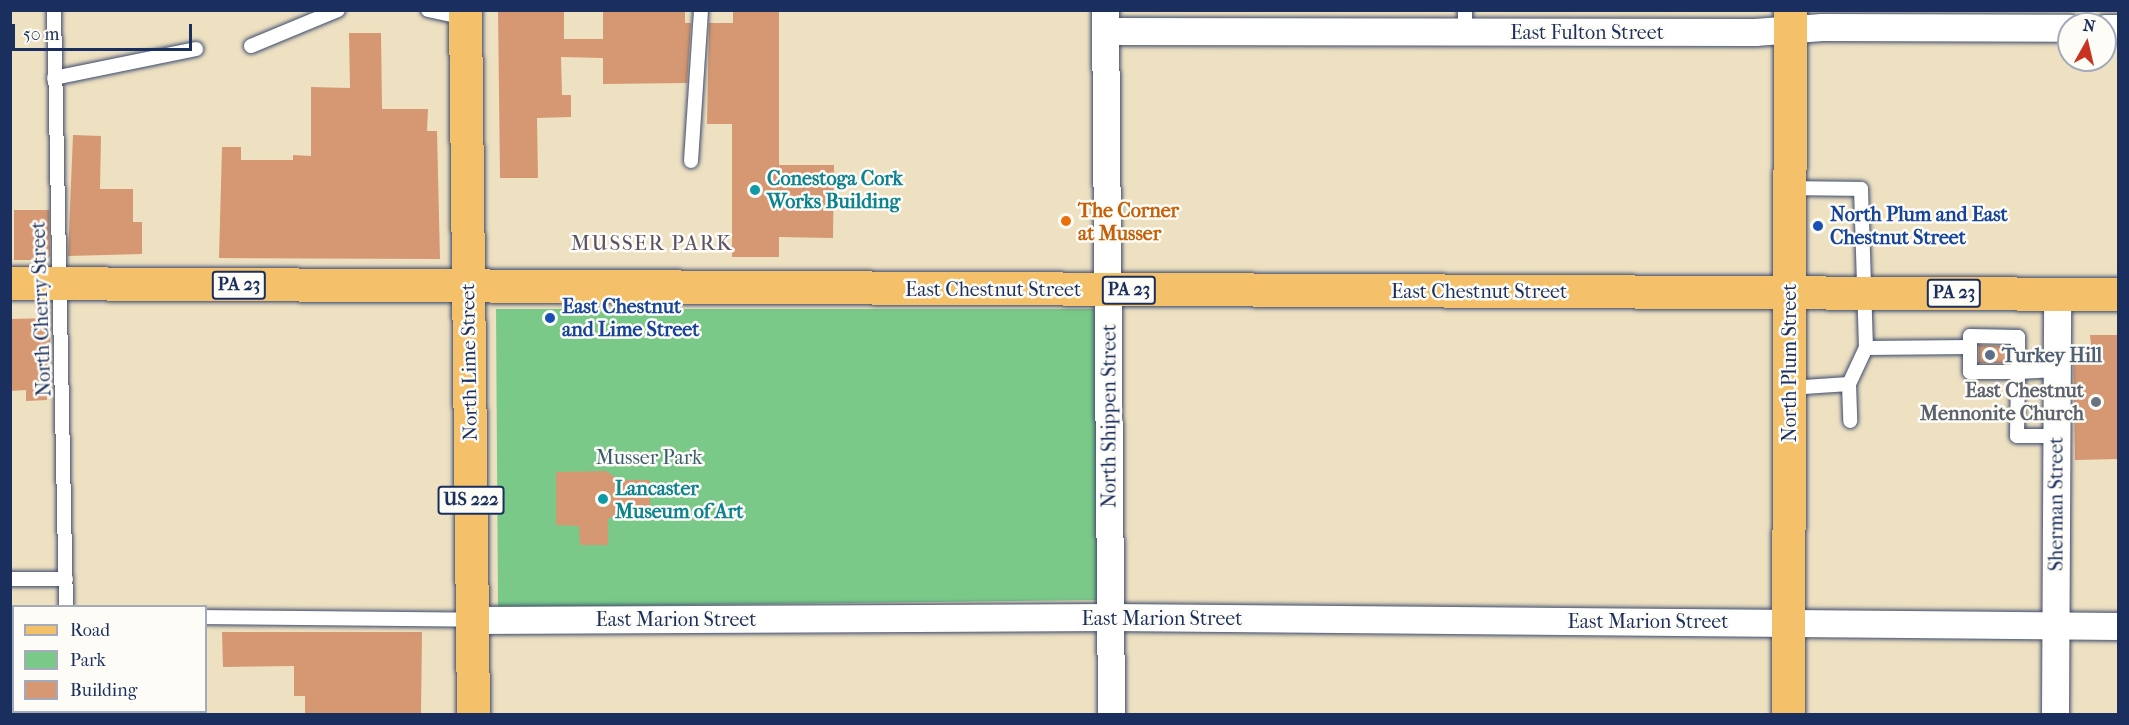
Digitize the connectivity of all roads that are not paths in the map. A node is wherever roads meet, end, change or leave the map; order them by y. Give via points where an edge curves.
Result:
1 (54, 10) edge
2 (338, 10) edge
3 (428, 10) edge
4 (701, 10) edge
5 (465, 14) edge
6 (1790, 20) edge
7 (1105, 21) edge
8 (1465, 21) edge
9 (2057, 28) edge
10 (251, 46) dead end
11 (196, 50) dead end
12 (54, 78) junction
13 (691, 161) dead end
14 (1790, 188) junction
15 (10, 283) edge
16 (61, 284) junction
17 (468, 286) junction
18 (1109, 289) junction
19 (1863, 292) junction
20 (1789, 293) junction
21 (2057, 294) junction
22 (2118, 294) edge
23 (1970, 347) junction
24 (1866, 348) junction
25 (2056, 370) junction
26 (2018, 372) junction
27 (1849, 384) junction
28 (1789, 388) junction
29 (1850, 421) dead end
30 (2056, 436) junction
31 (10, 579) edge
32 (66, 579) junction
33 (66, 605) edge
34 (207, 617) edge
35 (1110, 617) junction
36 (473, 620) junction
37 (1788, 623) junction
38 (2056, 626) junction
39 (2118, 627) edge
40 (473, 714) edge
41 (1111, 714) edge
42 (1788, 714) edge
43 (2055, 714) edge

1 - 12 lane, North Cherry Street
2 - 10 lane
3 - 5 lane
4 - 13 lane
5 - 17 main road, North Lime Street / US 222
6 - 8 street, East Fulton Street
6 - 9 street, East Fulton Street
6 - 14 main road, North Plum Street
7 - 8 street, East Fulton Street
7 - 18 street, North Shippen Street
11 - 12 lane
12 - 16 lane, North Cherry Street
14 - 19 lane via 1861,189
14 - 20 main road, North Plum Street
15 - 16 main road, East Chestnut Street / PA 23
16 - 17 main road, East Chestnut Street / PA 23
16 - 32 lane, North Cherry Street
17 - 18 main road, East Chestnut Street / PA 23
17 - 36 main road, North Lime Street / US 222
18 - 20 main road, East Chestnut Street / PA 23
18 - 35 street, North Shippen Street
19 - 20 main road, East Chestnut Street / PA 23
19 - 21 main road, East Chestnut Street / PA 23
19 - 24 lane
20 - 28 main road, North Plum Street
21 - 22 main road, East Chestnut Street / PA 23
21 - 25 street, Sherman Street
23 - 24 lane
23 - 26 lane via 1970,372
23 - 26 lane via 1971,336 2018,338
24 - 27 lane
25 - 26 lane
25 - 30 street, Sherman Street
26 - 30 lane via 2017,436
27 - 28 lane
27 - 29 lane
28 - 37 main road, North Plum Street
30 - 38 street, Sherman Street
31 - 32 lane
32 - 33 lane, North Cherry Street
34 - 36 lane, East Marion Street
35 - 36 street, East Marion Street
35 - 37 street, East Marion Street
35 - 41 street, North Shippen Street
36 - 40 main road, North Lime Street / US 222
37 - 38 street, East Marion Street
37 - 42 main road, North Plum Street
38 - 39 street, East Marion Street
38 - 43 street, Sherman Street

